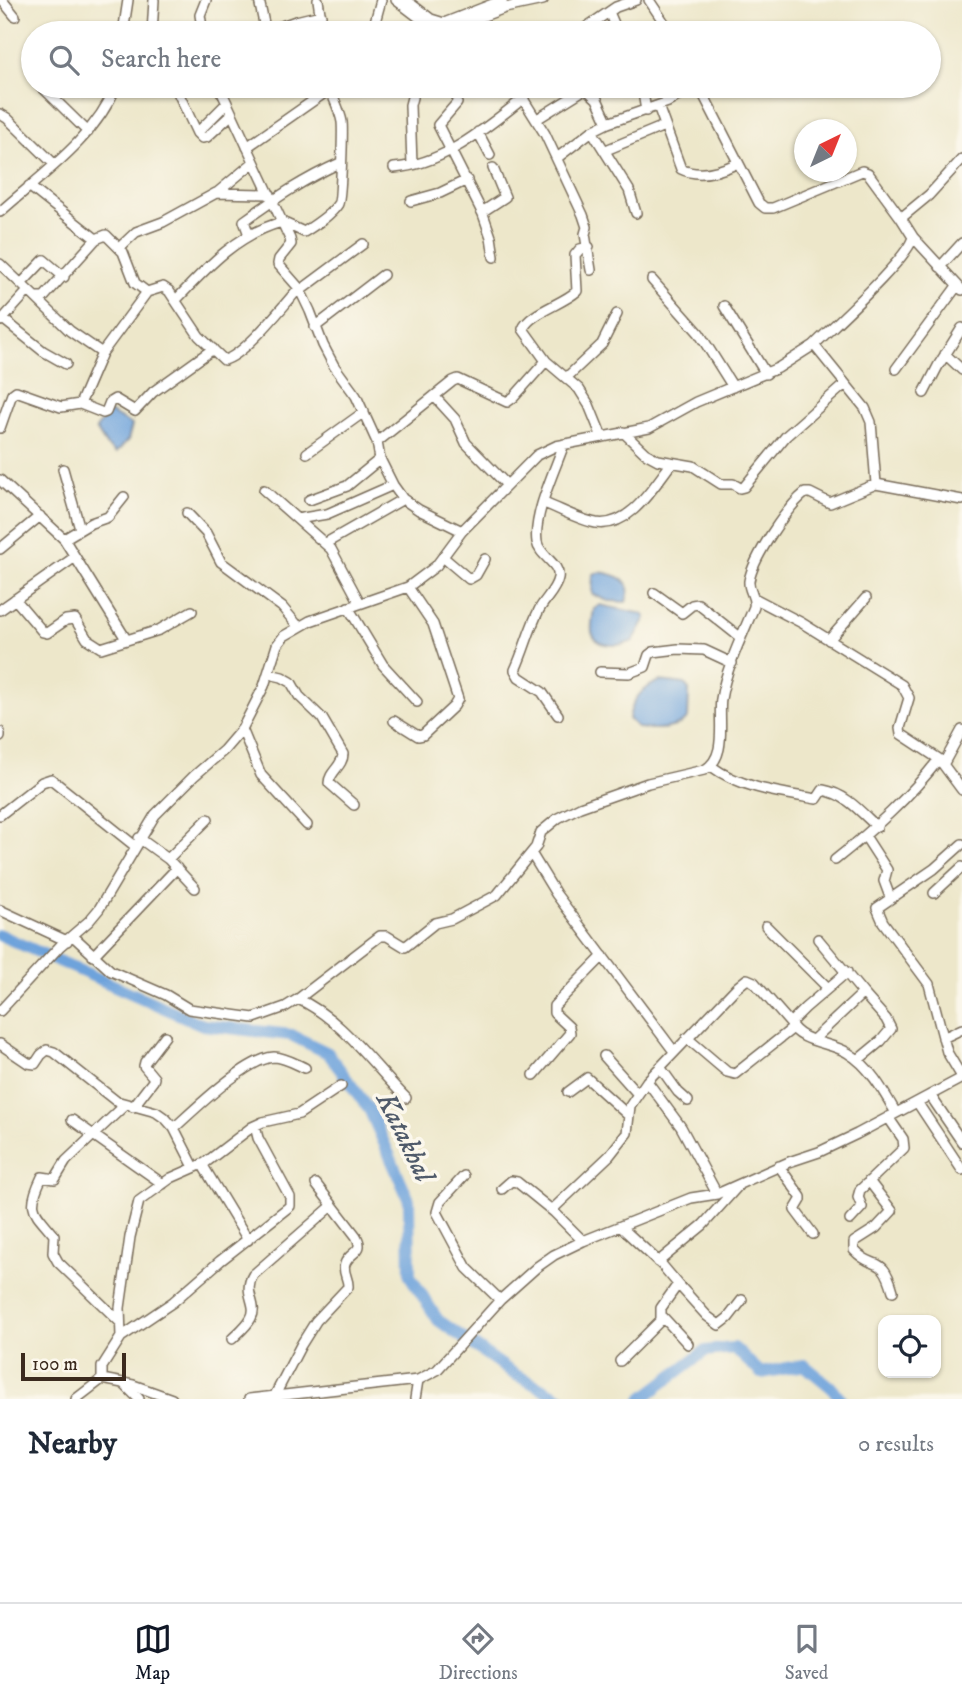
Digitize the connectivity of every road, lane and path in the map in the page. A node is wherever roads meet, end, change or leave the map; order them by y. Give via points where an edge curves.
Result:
1 (2, 0) edge
2 (128, 0) edge
3 (154, 0) edge
4 (206, 0) edge
5 (259, 0) edge
6 (318, 0) edge
7 (381, 0) edge
8 (396, 0) edge
9 (406, 0) edge
10 (503, 0) edge
11 (544, 0) edge
12 (636, 0) edge
13 (649, 0) edge
14 (609, 12) junction
15 (321, 15) junction
16 (15, 16) dead end
17 (125, 21) edge
18 (153, 21) edge
19 (201, 21) edge
20 (263, 21) edge
21 (296, 21) edge
22 (322, 21) edge
23 (375, 21) edge
24 (422, 21) edge
25 (438, 21) edge
26 (449, 21) edge
27 (470, 21) edge
28 (596, 21) edge
29 (613, 21) edge
30 (663, 21) edge
31 (53, 98) edge
32 (111, 98) edge
33 (181, 98) edge
34 (224, 98) edge
35 (315, 98) edge
36 (334, 98) edge
37 (412, 98) edge
38 (524, 98) joint
39 (568, 98) edge
40 (596, 98) edge
41 (644, 98) edge
42 (674, 98) edge
43 (703, 98) edge
44 (227, 103) junction
45 (457, 103) dead end
46 (658, 106) junction
47 (646, 110) junction
48 (0, 114) edge
49 (232, 114) junction
50 (537, 119) junction
51 (608, 123) junction
52 (664, 126) junction
53 (592, 131) junction
54 (88, 132) junction
55 (478, 132) junction
56 (197, 133) junction
57 (247, 147) junction
58 (452, 150) junction
59 (606, 150) junction
60 (490, 155) dead end
61 (557, 158) junction
62 (962, 159) edge
63 (254, 162) junction
64 (340, 163) junction
65 (738, 163) junction
66 (54, 164) junction
67 (412, 165) junction
68 (394, 168) dead end
69 (493, 168) dead end
70 (467, 180) junction
71 (29, 186) junction
72 (216, 193) junction
73 (272, 198) junction
74 (411, 201) dead end
75 (0, 212) edge
76 (482, 212) junction
77 (636, 213) dead end
78 (901, 218) junction
79 (282, 222) junction
80 (311, 228) junction
81 (249, 235) junction
82 (913, 237) junction
83 (96, 239) junction
84 (962, 243) edge
85 (363, 244) dead end
86 (589, 247) junction
87 (119, 248) junction
88 (289, 249) junction
89 (494, 257) dead end
90 (0, 264) edge
91 (940, 267) junction
92 (591, 270) dead end
93 (383, 275) dead end
94 (64, 277) junction
95 (652, 279) dead end
96 (960, 288) edge
97 (300, 289) junction
98 (28, 291) junction
99 (147, 292) junction
100 (176, 300) junction
101 (724, 306) dead end
102 (617, 314) dead end
103 (2, 321) edge
104 (314, 327) junction
105 (962, 328) edge
106 (814, 345) junction
107 (214, 349) junction
108 (103, 353) junction
109 (945, 354) junction
110 (546, 361) junction
111 (66, 364) dead end
112 (896, 369) dead end
113 (962, 370) edge
114 (766, 374) junction
115 (566, 378) junction
116 (845, 384) junction
117 (733, 387) junction
118 (924, 393) dead end
119 (434, 396) junction
120 (80, 404) junction
121 (364, 412) junction
122 (0, 428) edge
123 (623, 432) junction
124 (602, 438) junction
125 (377, 442) junction
126 (564, 444) junction
127 (307, 453) dead end
128 (380, 459) junction
129 (671, 464) junction
130 (63, 469) dead end
131 (1, 482) edge
132 (876, 484) junction
133 (393, 485) junction
134 (507, 485) junction
135 (264, 490) dead end
136 (124, 497) dead end
137 (403, 499) junction
138 (309, 500) dead end
139 (962, 500) edge
140 (544, 503) junction
141 (187, 513) dead end
142 (40, 516) junction
143 (296, 519) junction
144 (80, 529) junction
145 (462, 531) junction
146 (64, 539) junction
147 (326, 543) junction
148 (0, 549) edge
149 (75, 557) junction
150 (443, 557) junction
151 (485, 559) dead end
152 (408, 587) junction
153 (654, 593) dead end
154 (866, 598) dead end
155 (15, 599) junction
156 (756, 599) junction
157 (360, 603) junction
158 (348, 607) junction
159 (0, 610) edge
160 (192, 611) dead end
161 (298, 626) junction
162 (741, 638) junction
163 (126, 639) junction
164 (829, 640) junction
165 (732, 663) junction
166 (600, 672) dead end
167 (269, 674) junction
168 (417, 702) dead end
169 (558, 715) dead end
170 (394, 721) dead end
171 (242, 729) junction
172 (962, 730) edge
173 (0, 732) edge
174 (0, 737) edge
175 (942, 761) junction
176 (710, 766) junction
177 (962, 790) edge
178 (354, 806) dead end
179 (0, 815) edge
180 (208, 819) dead end
181 (307, 825) dead end
182 (877, 827) junction
183 (865, 836) junction
184 (137, 842) junction
185 (962, 844) edge
186 (531, 853) junction
187 (168, 859) junction
188 (835, 860) dead end
189 (962, 867) edge
190 (177, 868) junction
191 (195, 888) dead end
192 (934, 893) dead end
193 (890, 898) junction
194 (0, 911) edge
195 (766, 926) dead end
196 (818, 939) dead end
197 (67, 941) junction
198 (93, 956) junction
199 (603, 956) junction
200 (847, 972) junction
201 (828, 988) junction
202 (863, 993) junction
203 (298, 999) junction
204 (0, 1011) edge
205 (792, 1026) junction
206 (962, 1029) edge
207 (165, 1036) dead end
208 (687, 1038) junction
209 (943, 1038) junction
210 (813, 1040) junction
211 (0, 1044) edge
212 (673, 1051) junction
213 (604, 1056) dead end
214 (858, 1060) junction
215 (660, 1067) junction
216 (305, 1068) dead end
217 (534, 1075) dead end
218 (962, 1077) edge
219 (647, 1081) junction
220 (341, 1086) dead end
221 (568, 1092) dead end
222 (637, 1093) junction
223 (930, 1095) junction
224 (406, 1098) dead end
225 (688, 1101) dead end
226 (916, 1102) junction
227 (129, 1106) junction
228 (892, 1115) junction
229 (629, 1116) junction
230 (72, 1120) dead end
231 (255, 1126) junction
232 (174, 1128) junction
233 (93, 1134) junction
234 (962, 1142) edge
235 (198, 1166) junction
236 (779, 1166) junction
237 (962, 1170) edge
238 (464, 1176) dead end
239 (869, 1181) junction
240 (163, 1184) junction
241 (316, 1184) dead end
242 (740, 1184) junction
243 (502, 1189) dead end
244 (718, 1194) junction
245 (332, 1206) junction
246 (554, 1212) junction
247 (850, 1220) dead end
248 (621, 1227) junction
249 (813, 1234) dead end
250 (248, 1240) junction
251 (583, 1241) junction
252 (659, 1262) junction
253 (678, 1284) junction
254 (893, 1291) dead end
255 (500, 1300) junction
256 (742, 1300) dead end
257 (663, 1317) junction
258 (120, 1322) junction
259 (121, 1336) junction
260 (232, 1339) dead end
261 (688, 1344) dead end
262 (620, 1361) dead end
263 (102, 1379) junction
264 (418, 1380) junction
265 (123, 1383) junction
266 (275, 1395) junction
267 (76, 1399) edge
268 (139, 1399) edge
269 (172, 1399) edge
270 (249, 1399) edge
271 (415, 1399) edge

1 - 16 street
2 - 17 street
3 - 18 street
4 - 19 street
5 - 20 street
6 - 15 street
7 - 23 street
8 - 24 street
9 - 25 street
10 - 26 street
11 - 27 street
12 - 14 street
13 - 30 street
14 - 28 street
14 - 29 street
15 - 21 street
15 - 22 street
31 - 54 street
32 - 54 street
33 - 56 street
34 - 44 street
35 - 57 street
36 - 64 street via 342,122
37 - 67 street
38 - 50 street
38 - 55 street
39 - 50 street
40 - 51 street
41 - 47 street
42 - 46 street
43 - 65 street
44 - 49 street
44 - 56 street
45 - 58 street via 438,125
46 - 47 street
46 - 52 street
47 - 51 street
48 - 66 street
49 - 56 street via 205,139
49 - 57 street
50 - 61 street
51 - 53 street
52 - 59 street
52 - 65 street via 685,172 717,172
53 - 59 street
53 - 61 street
54 - 66 street
55 - 58 street
55 - 60 street
57 - 63 street
58 - 67 street
58 - 70 street
59 - 77 street via 629,190
61 - 86 street via 583,215
62 - 78 street
63 - 72 street
63 - 73 street
64 - 73 street
64 - 80 street via 340,202
65 - 78 street via 765,208 862,171
66 - 71 street
67 - 68 street
69 - 76 street via 505,197
70 - 74 street
70 - 76 street
71 - 75 street
71 - 83 street
72 - 73 street
72 - 87 street via 136,232
73 - 79 street
73 - 81 street via 244,221
76 - 89 street
78 - 82 street
79 - 80 street via 299,231
79 - 81 street
79 - 88 street
80 - 88 street
81 - 100 street
82 - 91 street
82 - 106 street via 881,279
83 - 87 street via 106,235
83 - 94 street
84 - 91 street
85 - 97 street
86 - 92 street
86 - 110 street via 575,255 577,291 529,319 523,329
87 - 99 street via 135,283
88 - 97 street via 278,264
90 - 98 street
91 - 96 street
93 - 104 street
94 - 98 street via 44,297
94 - 98 street via 44,260
95 - 117 street via 699,333
96 - 112 street
97 - 104 street
97 - 107 street via 236,356 224,360
98 - 103 street
98 - 108 street via 62,324
99 - 100 street via 163,287
99 - 108 street
100 - 107 street via 191,326
101 - 114 street
102 - 115 street via 602,345
103 - 111 street
104 - 121 street
105 - 109 street
106 - 114 street
106 - 116 street
107 - 120 street via 153,392 135,411 115,399 103,413
108 - 120 street
109 - 113 street
109 - 118 street
110 - 115 street
110 - 119 street via 510,401 458,379
114 - 117 street
115 - 124 street via 589,405
116 - 129 street via 786,436 744,486 721,484 693,466
116 - 132 street via 871,422
117 - 123 street via 649,428
119 - 125 street
119 - 134 street via 455,419 466,443
120 - 122 street via 61,407 16,391
121 - 125 street
121 - 127 street
123 - 124 street
123 - 129 street via 645,453
124 - 126 street
125 - 128 street
126 - 134 street via 537,455
126 - 140 street
128 - 133 street
128 - 138 street via 347,486
129 - 140 street via 626,516 609,523
130 - 144 street
131 - 142 street
132 - 139 street
132 - 156 street via 830,503 810,493 802,496 784,514 750,577
133 - 137 street
133 - 143 street via 327,514
134 - 145 street
135 - 143 street
136 - 144 street via 108,517
137 - 145 street
137 - 147 street
140 - 169 street via 538,548 558,571 558,578 538,612 515,670 542,692
141 - 161 street via 206,533 221,562 282,607
142 - 146 street
142 - 148 street
143 - 147 street
144 - 146 street
145 - 150 street
146 - 149 street
147 - 157 street
149 - 155 street
149 - 163 street
150 - 151 street via 469,579
150 - 152 street
152 - 157 street
152 - 170 street via 433,624 458,699 423,735
153 - 162 street via 682,613 698,604
154 - 164 street
155 - 159 street
155 - 163 street via 43,632 71,618 90,642 101,648
156 - 162 street
156 - 164 street
157 - 158 street
158 - 161 street
158 - 168 street via 383,665
160 - 163 street via 159,630
161 - 167 street via 280,640
162 - 165 street
164 - 175 street via 902,685 909,698 901,734
165 - 166 street via 704,650 678,649 653,652 645,667 629,673
165 - 176 street via 721,698 722,728 716,757
167 - 171 street
167 - 178 street via 290,682 322,718 343,757 329,783
171 - 181 street via 261,775
171 - 184 street via 155,815
172 - 175 street
173 - 174 street
175 - 177 street
175 - 182 street
176 - 182 street via 726,777 767,790 817,799 823,790 831,791
176 - 186 street via 580,807 545,826
179 - 184 street via 51,779
180 - 187 street
182 - 183 street
183 - 188 street
183 - 193 street via 887,870 884,881
184 - 187 street
184 - 197 street via 99,909
185 - 193 street
186 - 199 street
186 - 203 street via 497,895 435,923 405,947 380,936
187 - 190 street
189 - 192 street
190 - 191 street
190 - 198 street
193 - 209 street via 878,905 877,911 929,984
194 - 197 street
195 - 201 street
196 - 200 street
197 - 198 street
197 - 204 street
198 - 203 street via 117,974 189,1009 254,1018
199 - 212 street
199 - 217 street via 554,1006 554,1013 570,1033
200 - 201 street
200 - 202 street
201 - 205 street
202 - 210 street
202 - 214 street via 891,1029
203 - 224 street via 340,1027
205 - 208 street via 734,1074
205 - 208 street via 747,979
205 - 210 street
206 - 209 street
207 - 227 street via 145,1062 153,1081
208 - 212 street
209 - 218 street
210 - 214 street
211 - 227 street via 28,1063 35,1064 47,1050 54,1052 94,1086
212 - 215 street
213 - 222 street
214 - 228 street via 878,1084
215 - 219 street
215 - 225 street
216 - 232 street via 276,1057 262,1060 226,1083
218 - 223 street
219 - 222 street
219 - 244 street via 681,1127
220 - 231 street via 299,1114
221 - 229 street via 590,1079
222 - 229 street
223 - 226 street
223 - 234 street
226 - 228 street
226 - 237 street
227 - 232 street via 156,1112
227 - 233 street
228 - 236 street via 819,1152
228 - 239 street via 904,1148
229 - 246 street via 627,1133
230 - 233 street
231 - 235 street
231 - 250 street via 291,1201
232 - 235 street
233 - 240 street
233 - 258 street via 66,1161 58,1177 43,1177 33,1205 37,1218 54,1235 53,1253 58,1262
235 - 240 street
235 - 250 street
236 - 242 street
236 - 249 street via 801,1197 795,1210
238 - 255 street via 440,1202 437,1212 467,1268
239 - 247 street via 858,1193 862,1207
239 - 254 street via 892,1211 855,1242 854,1250 885,1269
240 - 258 street via 139,1201
241 - 245 street
242 - 244 street
242 - 252 street via 711,1217
243 - 246 street via 517,1182
244 - 248 street via 691,1198
245 - 260 street via 253,1275 248,1287 253,1314
245 - 266 street via 359,1241 360,1249 345,1262 348,1287 316,1321
246 - 251 street
248 - 251 street
248 - 252 street
250 - 259 street via 173,1302
251 - 255 street via 537,1267
252 - 253 street
253 - 256 street via 719,1325
253 - 257 street via 661,1308
255 - 264 street via 437,1370
257 - 261 street
257 - 262 street
258 - 259 street
259 - 263 street via 103,1367
263 - 265 street
263 - 267 street
264 - 266 street
264 - 271 street
265 - 268 street
265 - 269 street
266 - 270 street

